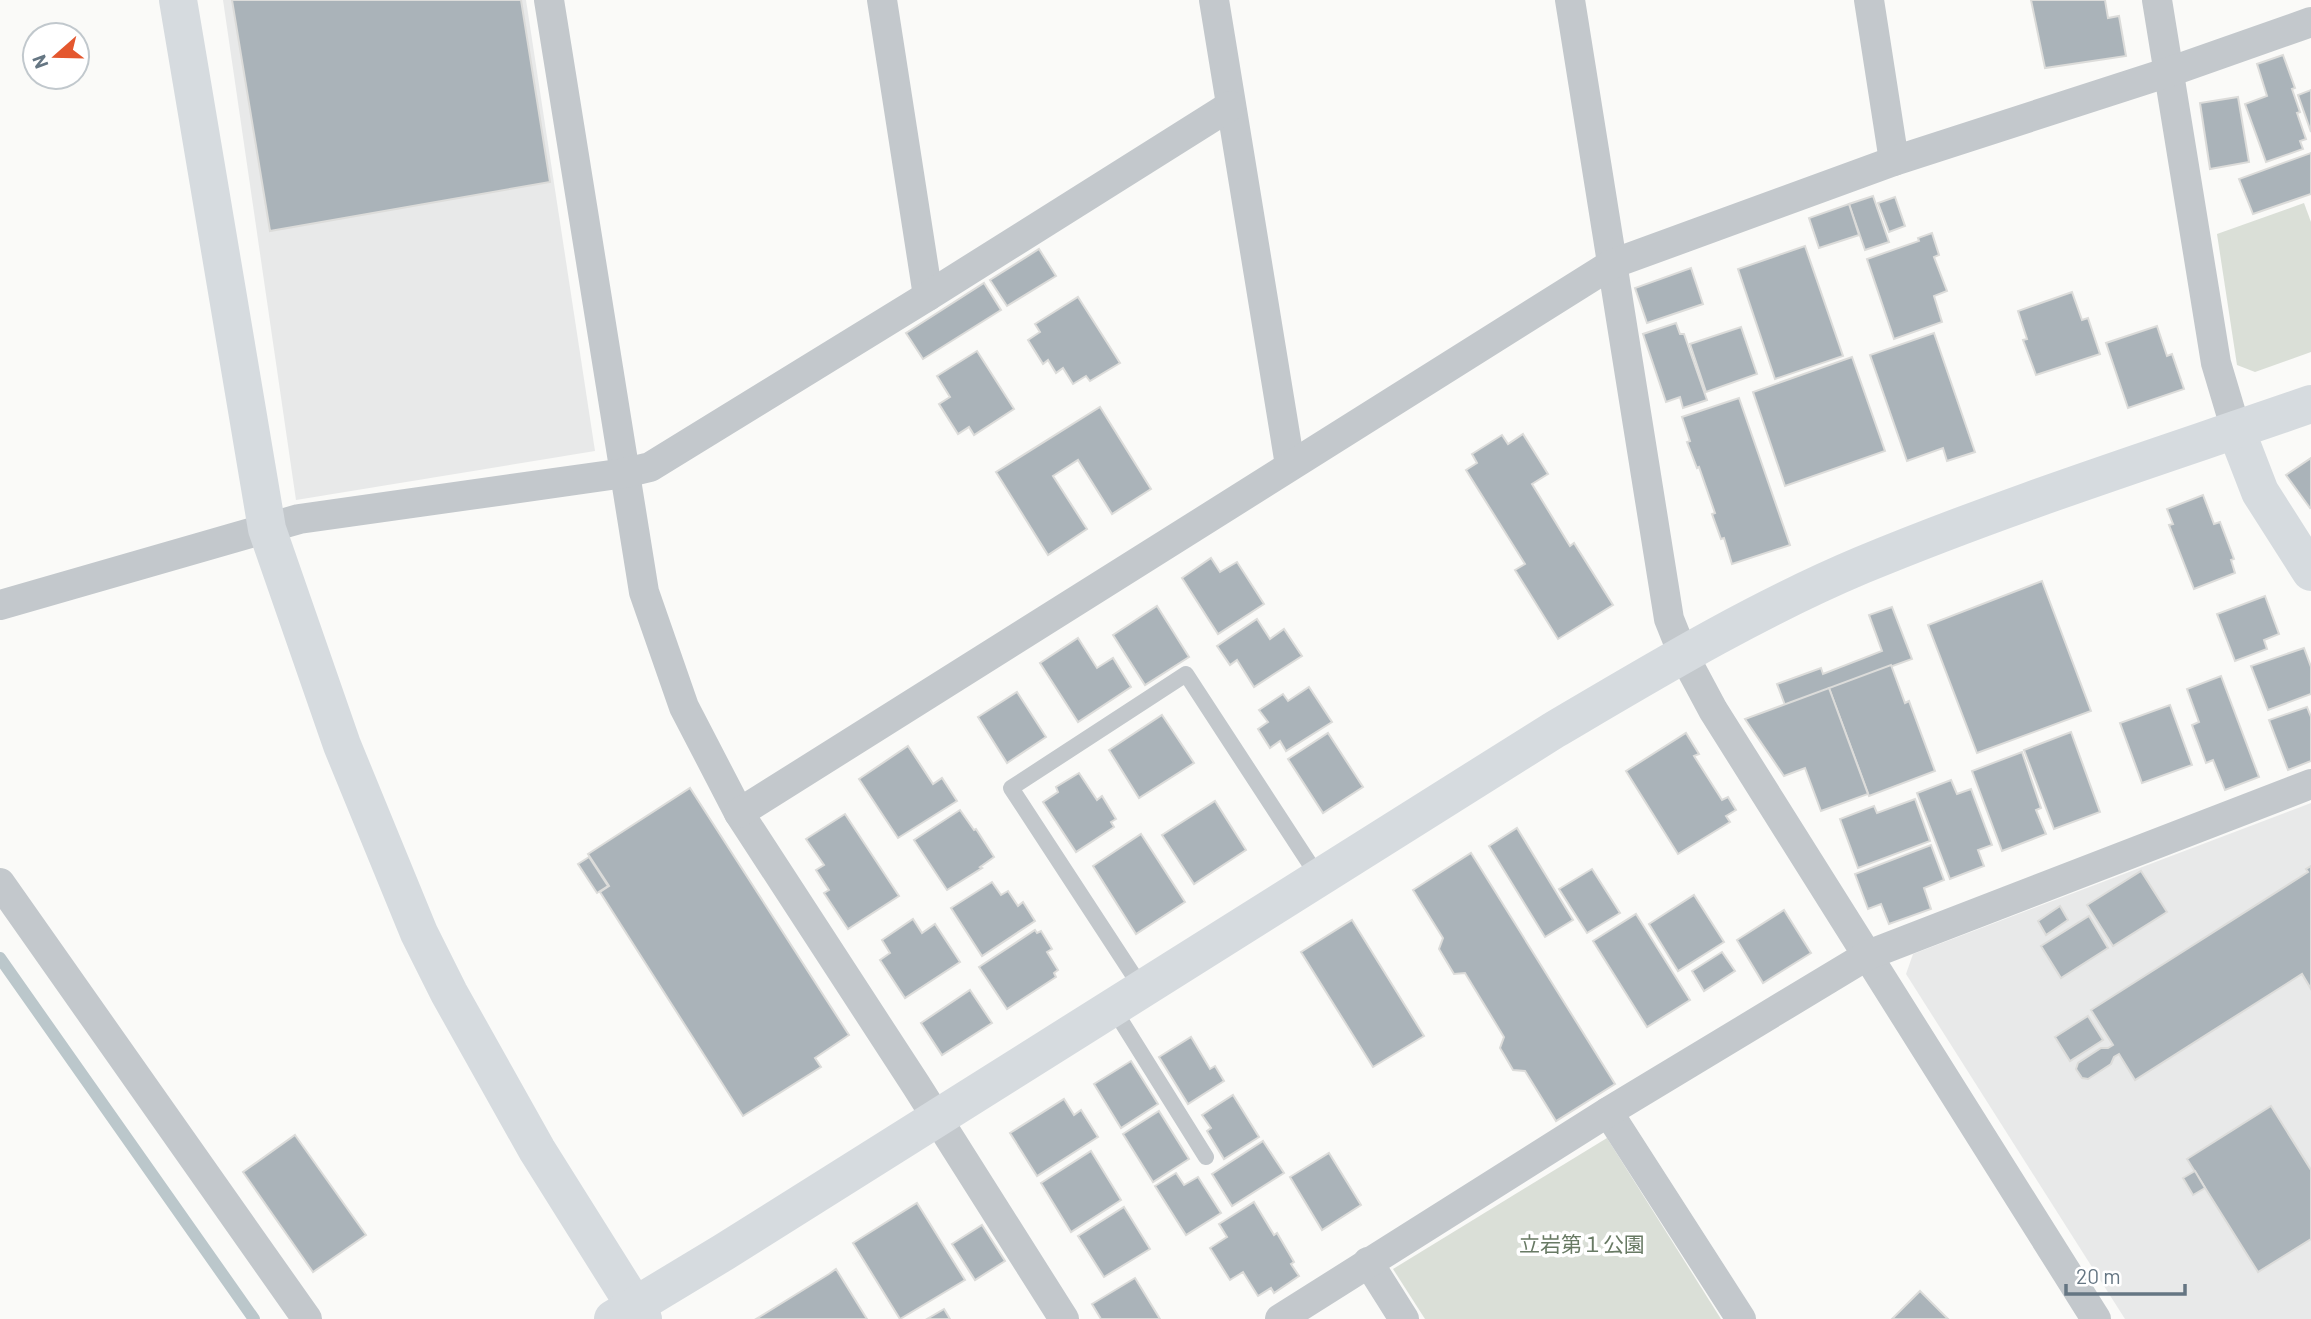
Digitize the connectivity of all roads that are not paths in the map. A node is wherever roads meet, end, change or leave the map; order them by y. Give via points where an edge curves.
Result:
1 (178, 0) edge
2 (549, 0) edge
3 (882, 0) edge
4 (1214, 0) edge
5 (1570, 0) edge
6 (1869, 0) edge
7 (2157, 0) edge
8 (2311, 22) edge
9 (2169, 72) junction
10 (1230, 106) junction
11 (1894, 161) junction
12 (1612, 264) junction
13 (928, 296) junction
14 (2311, 404) edge
15 (2236, 430) junction
16 (1290, 465) junction
17 (625, 473) junction
18 (267, 529) junction
19 (2311, 572) edge
20 (0, 605) edge
21 (1683, 654) junction
22 (2311, 784) edge
23 (739, 813) junction
24 (1320, 878) junction
25 (0, 883) edge
26 (1868, 955) junction
27 (1128, 999) junction
28 (1608, 1112) junction
29 (937, 1118) junction
30 (1206, 1157) dead end
31 (1368, 1262) junction
32 (630, 1314) edge
33 (307, 1319) edge
34 (1065, 1319) edge
35 (1280, 1319) edge
36 (1404, 1319) edge
37 (1741, 1319) edge
38 (2096, 1319) edge

1 - 18 street
2 - 17 street
3 - 13 street
4 - 10 street
5 - 12 street
6 - 11 street
7 - 9 street
8 - 9 street
9 - 11 street
9 - 15 street via 2216,363
10 - 13 street
10 - 16 street
11 - 12 street
12 - 16 street
12 - 21 street via 1669,619
13 - 17 street via 650,467
14 - 15 street
15 - 19 street via 2260,492
15 - 21 street via 1860,566
16 - 23 street
17 - 18 street via 299,519
17 - 23 street via 644,592 663,650 684,707
18 - 20 street
18 - 32 street via 342,745 419,933 493,1074
21 - 24 street
21 - 26 street via 1713,710
22 - 26 street
23 - 29 street
24 - 27 street
24 - 27 lane via 1186,674 1011,788
25 - 33 street
26 - 28 street
26 - 38 street
27 - 29 street
27 - 30 lane
28 - 31 street
28 - 37 street
29 - 32 street
29 - 34 street
31 - 35 street
31 - 36 street

